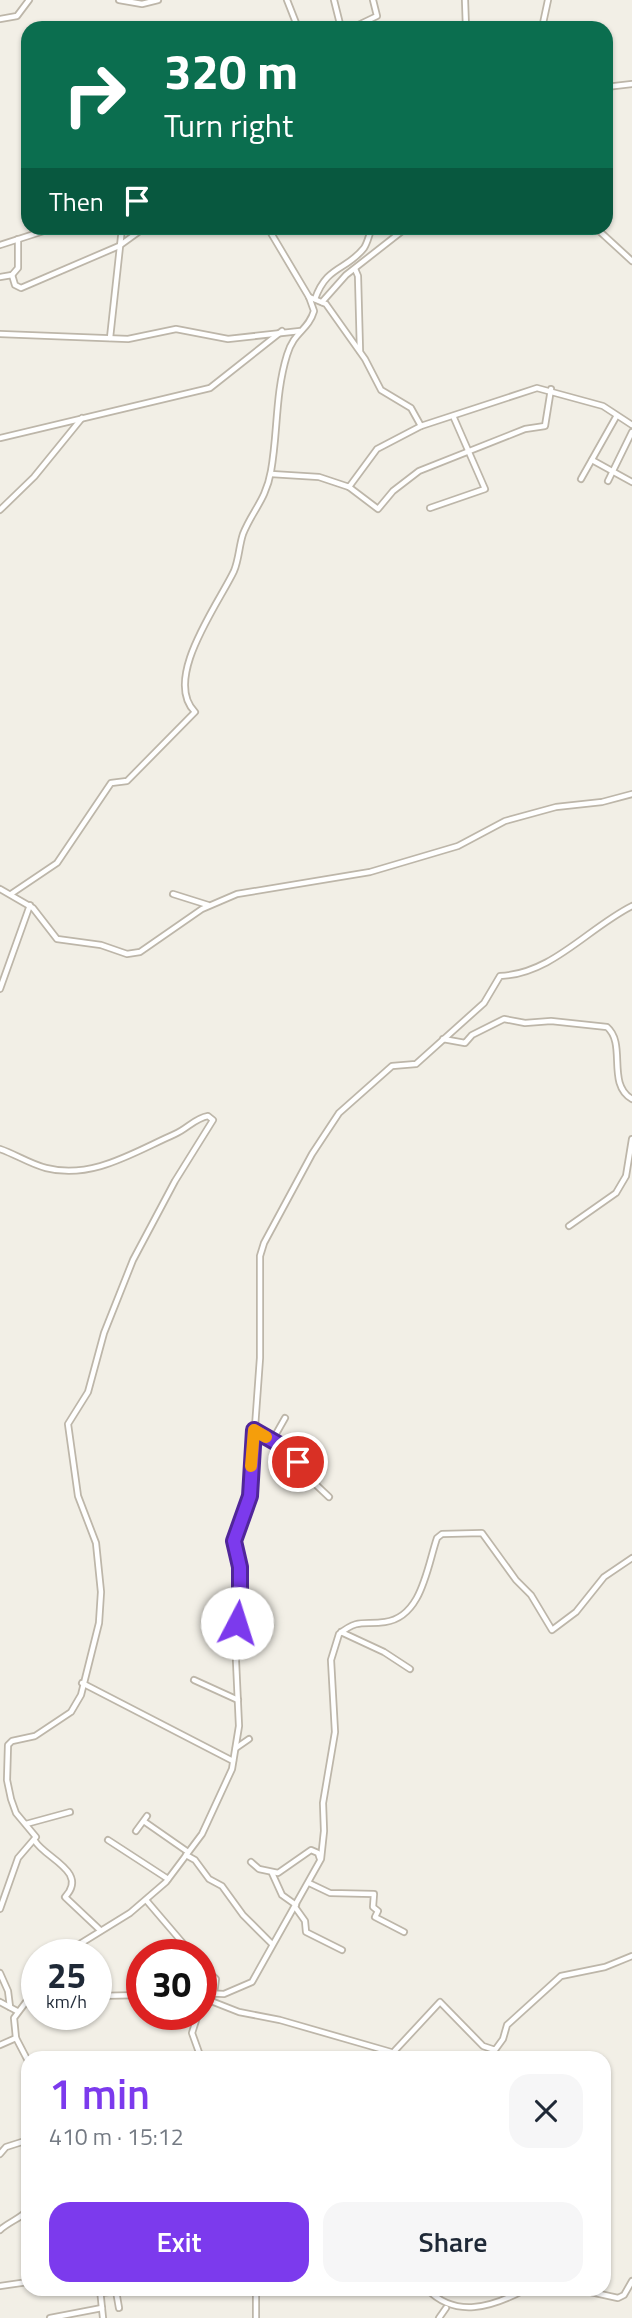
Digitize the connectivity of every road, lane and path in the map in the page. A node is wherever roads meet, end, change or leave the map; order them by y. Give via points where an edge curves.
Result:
1 (29, 0) edge
2 (119, 0) edge
3 (158, 0) edge
4 (287, 0) edge
5 (334, 0) edge
6 (373, 0) edge
7 (465, 0) edge
8 (548, 0) edge
9 (0, 19) edge
10 (295, 21) edge
11 (339, 21) edge
12 (367, 21) edge
13 (466, 21) edge
14 (544, 21) edge
15 (632, 85) edge
16 (613, 86) edge
17 (31, 235) edge
18 (121, 235) edge
19 (134, 235) edge
20 (272, 235) edge
21 (369, 235) edge
22 (397, 235) edge
23 (604, 235) edge
24 (18, 239) junction
25 (0, 245) edge
26 (119, 246) junction
27 (632, 261) edge
28 (355, 269) junction
29 (12, 275) junction
30 (0, 277) edge
31 (312, 298) junction
32 (322, 302) junction
33 (282, 331) junction
34 (300, 331) junction
35 (0, 334) edge
36 (110, 338) junction
37 (360, 351) junction
38 (551, 389) junction
39 (82, 417) junction
40 (616, 417) junction
41 (454, 418) junction
42 (632, 425) edge
43 (421, 426) junction
44 (632, 432) edge
45 (0, 438) edge
46 (468, 453) junction
47 (592, 460) junction
48 (614, 472) junction
49 (271, 474) junction
50 (581, 479) dead end
51 (608, 481) dead end
52 (632, 482) edge
53 (349, 487) junction
54 (430, 508) dead end
55 (0, 510) edge
56 (632, 794) edge
57 (0, 889) edge
58 (11, 894) junction
59 (173, 894) dead end
60 (30, 905) junction
61 (209, 905) junction
62 (632, 906) edge
63 (0, 989) edge
64 (443, 1039) junction
65 (632, 1099) edge
66 (632, 1139) edge
67 (0, 1149) edge
68 (569, 1226) dead end
69 (285, 1418) dead end
70 (254, 1430) junction
71 (272, 1441) junction
72 (329, 1497) dead end
73 (632, 1558) edge
74 (341, 1632) junction
75 (410, 1669) dead end
76 (194, 1680) dead end
77 (82, 1683) junction
78 (239, 1700) junction
79 (249, 1739) dead end
80 (236, 1748) junction
81 (233, 1761) junction
82 (0, 1765) edge
83 (7, 1771) junction
84 (70, 1812) dead end
85 (26, 1825) junction
86 (136, 1831) dead end
87 (108, 1840) dead end
88 (35, 1842) junction
89 (187, 1854) junction
90 (321, 1860) junction
91 (251, 1862) dead end
92 (272, 1873) junction
93 (168, 1879) junction
94 (309, 1882) junction
95 (146, 1900) junction
96 (296, 1906) junction
97 (0, 1909) edge
98 (100, 1930) junction
99 (404, 1932) dead end
100 (86, 1939) edge
101 (179, 1939) edge
102 (272, 1944) junction
103 (342, 1950) dead end
104 (632, 1956) edge
105 (0, 1973) edge
106 (217, 1994) edge
107 (0, 2002) edge
108 (217, 2003) edge
109 (10, 2007) junction
110 (21, 2007) edge
111 (17, 2011) junction
112 (193, 2030) edge
113 (16, 2038) junction
114 (0, 2045) edge
115 (23, 2051) edge
116 (198, 2051) edge
117 (388, 2051) edge
118 (393, 2051) edge
119 (21, 2142) edge
120 (0, 2154) edge
121 (21, 2219) edge
122 (0, 2230) edge
123 (632, 2281) edge
124 (21, 2282) edge
125 (0, 2286) edge
126 (101, 2296) edge
127 (117, 2296) edge
128 (256, 2296) edge
129 (432, 2296) edge
130 (510, 2296) edge
131 (609, 2296) edge
132 (102, 2308) junction
133 (119, 2308) dead end
134 (446, 2308) junction
135 (50, 2318) edge
136 (103, 2318) edge
137 (256, 2318) edge
138 (439, 2318) edge

1 - 9 street via 17,16
2 - 3 street via 142,4
4 - 10 street
5 - 11 street
6 - 12 street via 377,16
7 - 13 street
8 - 14 street
15 - 16 street
17 - 24 street
18 - 26 street
19 - 26 street
20 - 31 street
21 - 31 street via 365,247 333,270
22 - 28 street
23 - 27 street
24 - 25 street
24 - 29 street via 18,268
26 - 29 street via 21,288
26 - 36 street
28 - 32 street
28 - 37 street
29 - 30 street
31 - 32 street
31 - 34 street via 310,323
32 - 37 street
33 - 34 street
33 - 36 street via 228,339 176,329
33 - 39 street via 211,388
34 - 49 street via 293,338 279,384
35 - 36 street
37 - 43 street via 381,390 411,408
38 - 40 street via 603,406
38 - 41 street via 522,391
38 - 46 street via 545,426 525,429
39 - 45 street
39 - 55 street via 34,477
40 - 42 street
40 - 47 street
41 - 43 street
41 - 46 street
43 - 53 street via 377,449
44 - 48 street
46 - 53 street via 419,471 378,509
46 - 54 street via 485,489
47 - 48 street
47 - 50 street
48 - 51 street
48 - 52 street
49 - 53 street via 319,477
49 - 58 street via 263,500 243,534 233,573 194,647 185,691 195,712 127,781 111,783 57,863
56 - 61 street via 505,821 458,846 370,872 246,891
57 - 58 street
58 - 60 street
59 - 61 street
60 - 61 street via 57,939 127,954 140,952
60 - 63 street
62 - 64 street via 581,943 532,969 500,976 484,1003
64 - 65 street via 465,1043 504,1019 607,1027 615,1038 620,1087
64 - 70 street via 416,1064 392,1066 339,1113 264,1243
66 - 68 street via 626,1176 615,1193
67 - 77 street via 47,1168 77,1172 142,1150 200,1117 213,1120 174,1181 133,1260 104,1333 88,1392 68,1424 78,1496 96,1543 100,1573 96,1640
69 - 71 street
70 - 71 street
70 - 78 street via 250,1496 234,1541 241,1595 236,1661
71 - 72 street via 294,1453
73 - 74 street via 604,1577 576,1612 552,1630 489,1539 476,1532 442,1534 412,1607 391,1621 365,1620
74 - 75 street via 384,1651
74 - 90 street via 331,1660 335,1732 323,1803
76 - 78 street
77 - 81 street
77 - 83 street via 71,1712 35,1735 9,1743
78 - 80 street
79 - 80 street
80 - 81 street
81 - 89 street via 218,1803
82 - 83 street
83 - 85 street via 13,1807
84 - 85 street
85 - 88 street
86 - 89 street via 146,1819
87 - 93 street
88 - 97 street via 18,1858
88 - 98 street via 69,1871 71,1886 65,1897
89 - 93 street
89 - 102 street
90 - 92 street via 311,1850 285,1870
90 - 94 street
91 - 92 street
92 - 96 street via 282,1895
93 - 95 street
94 - 96 street
94 - 99 street via 330,1893 374,1894 375,1917
95 - 98 street
95 - 101 street
96 - 102 street
96 - 103 street via 306,1932
98 - 100 street
102 - 106 street via 252,1982
104 - 118 street via 605,1968 561,1976 507,2025 495,2050 483,2046 440,2002
105 - 109 street
107 - 109 street
108 - 117 street
109 - 111 street
110 - 111 street
111 - 113 street
112 - 116 street
113 - 114 street
113 - 115 street
119 - 120 street
121 - 122 street
123 - 131 street via 624,2295
124 - 125 street
126 - 132 street
127 - 133 street
128 - 137 street
129 - 134 street
130 - 134 street via 475,2312
132 - 135 street
132 - 136 street
134 - 138 street

